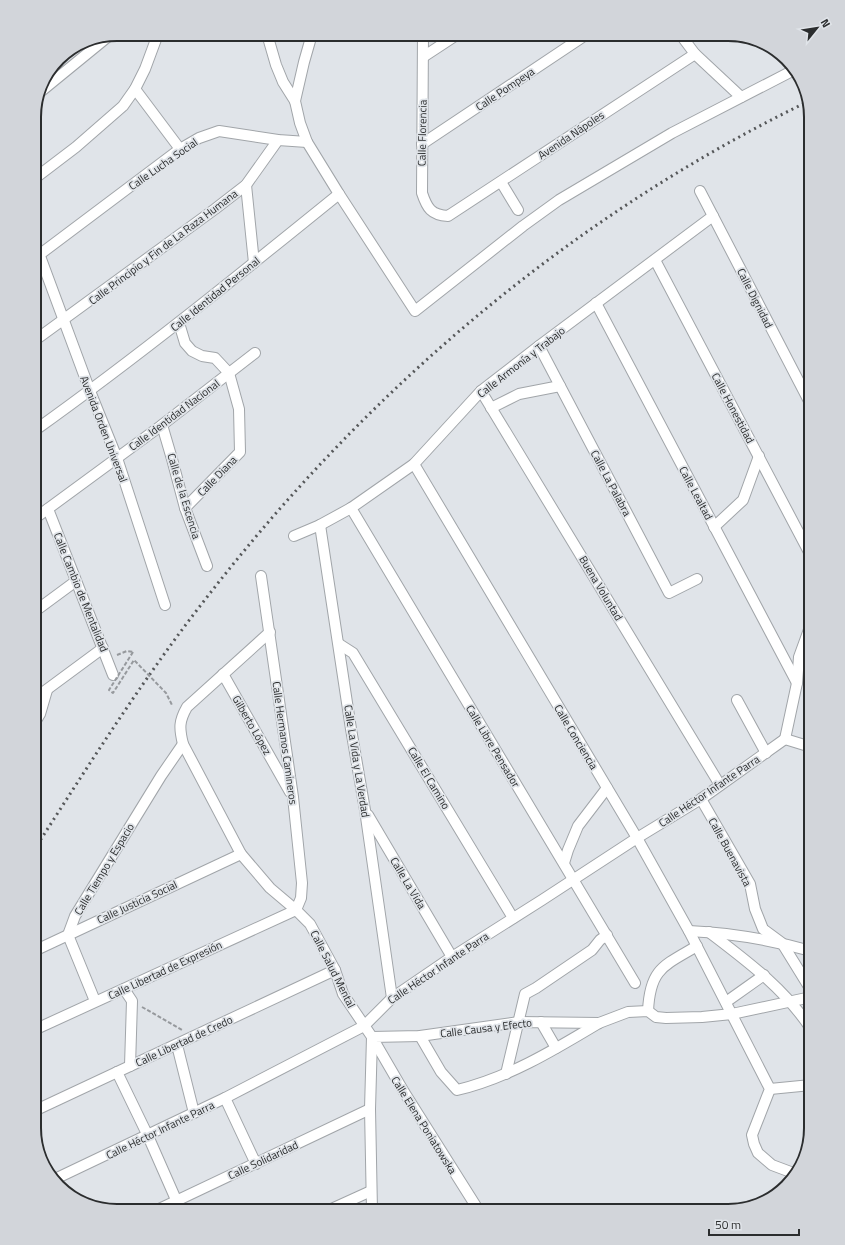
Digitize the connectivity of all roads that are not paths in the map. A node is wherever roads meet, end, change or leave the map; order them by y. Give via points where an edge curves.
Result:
1 (155, 41) edge
2 (269, 41) edge
3 (310, 41) edge
4 (423, 41) edge
5 (447, 41) edge
6 (576, 41) edge
7 (685, 41) edge
8 (101, 43) edge
9 (695, 54) junction
10 (423, 57) junction
11 (789, 72) edge
12 (48, 86) edge
13 (135, 89) junction
14 (741, 97) junction
15 (295, 101) junction
16 (278, 140) junction
17 (307, 142) junction
18 (422, 144) junction
19 (180, 149) junction
20 (41, 174) edge
21 (501, 182) junction
22 (246, 185) junction
23 (700, 191) dead end
24 (339, 194) junction
25 (518, 210) dead end
26 (448, 216) joint
27 (713, 216) junction
28 (41, 254) edge
29 (655, 260) junction
30 (254, 263) junction
31 (41, 267) edge
32 (596, 303) junction
33 (63, 321) junction
34 (178, 324) junction
35 (41, 336) edge
36 (539, 346) junction
37 (255, 353) dead end
38 (229, 373) junction
39 (560, 386) junction
40 (90, 391) junction
41 (481, 392) junction
42 (804, 392) edge
43 (491, 408) junction
44 (162, 425) junction
45 (41, 426) edge
46 (759, 456) junction
47 (116, 458) junction
48 (414, 464) junction
49 (185, 508) junction
50 (351, 508) junction
51 (48, 509) junction
52 (41, 514) edge
53 (320, 525) junction
54 (714, 527) junction
55 (294, 536) dead end
56 (804, 543) edge
57 (207, 566) dead end
58 (261, 576) dead end
59 (697, 579) dead end
60 (76, 581) junction
61 (165, 604) dead end
62 (41, 607) edge
63 (270, 632) junction
64 (804, 642) edge
65 (338, 644) junction
66 (103, 648) junction
67 (223, 674) junction
68 (113, 675) dead end
69 (797, 683) junction
70 (47, 690) junction
71 (41, 695) edge
72 (737, 700) dead end
73 (41, 711) edge
74 (785, 739) junction
75 (183, 744) junction
76 (804, 745) edge
77 (766, 753) junction
78 (720, 785) junction
79 (607, 788) junction
80 (293, 797) junction
81 (701, 799) junction
82 (365, 810) junction
83 (637, 838) junction
84 (241, 854) junction
85 (564, 863) junction
86 (574, 880) junction
87 (296, 910) junction
88 (514, 918) junction
89 (689, 931) junction
90 (709, 932) junction
91 (68, 935) junction
92 (607, 936) junction
93 (782, 943) junction
94 (697, 946) junction
95 (41, 948) edge
96 (804, 949) edge
97 (452, 957) junction
98 (335, 970) junction
99 (764, 975) junction
100 (804, 979) edge
101 (635, 983) dead end
102 (124, 989) junction
103 (392, 998) junction
104 (804, 998) edge
105 (95, 1001) junction
106 (790, 1001) junction
107 (726, 1002) junction
108 (648, 1012) junction
109 (732, 1014) junction
110 (804, 1020) edge
111 (519, 1022) junction
112 (541, 1022) junction
113 (600, 1023) junction
114 (364, 1026) junction
115 (41, 1027) edge
116 (420, 1036) junction
117 (372, 1037) junction
118 (177, 1045) junction
119 (556, 1048) junction
120 (130, 1066) junction
121 (117, 1072) junction
122 (506, 1074) junction
123 (804, 1086) edge
124 (770, 1089) junction
125 (225, 1098) junction
126 (41, 1108) edge
127 (370, 1109) junction
128 (194, 1114) junction
129 (148, 1136) junction
130 (256, 1164) junction
131 (790, 1172) edge
132 (60, 1178) edge
133 (371, 1191) junction
134 (177, 1201) junction
135 (170, 1204) edge
136 (178, 1204) edge
137 (342, 1204) edge
138 (372, 1204) edge
139 (475, 1204) edge

1 - 13 street
2 - 15 street via 283,82
3 - 15 street
4 - 10 street, Calle Florencia
5 - 10 street
6 - 18 street, Calle Pompeya
7 - 9 street
8 - 12 street
9 - 14 street
9 - 21 street, Avenida Nápoles
10 - 18 street, Calle Florencia
11 - 14 street
13 - 19 street
13 - 20 street via 123,106
14 - 24 street via 672,133 559,200 415,311
15 - 17 street
16 - 17 street, Calle Lucha Social
16 - 19 street, Calle Lucha Social via 219,131 199,138
16 - 22 street, Calle Principio y Fin de La Raza Humana
17 - 24 street
18 - 26 street, Calle Florencia via 422,193 425,202 431,211 439,216
19 - 28 street, Calle Lucha Social
21 - 25 street
21 - 26 street, Avenida Nápoles
22 - 30 street
22 - 33 street, Calle Principio y Fin de La Raza Humana
23 - 27 street, Calle Dignidad
24 - 30 street, Calle Identidad Personal
27 - 29 street, Calle Armonía y Trabajo
27 - 42 street, Calle Dignidad
29 - 32 street, Calle Armonía y Trabajo
29 - 46 street, Calle Honestidad
30 - 34 street, Calle Identidad Personal
31 - 33 street, Avenida Orden Universal
32 - 36 street, Calle Armonía y Trabajo
32 - 54 street, Calle Lealtad
33 - 35 street, Calle Principio y Fin de La Raza Humana
33 - 40 street, Avenida Orden Universal
34 - 38 street, Calle Diana via 185,343 192,351 215,358
34 - 40 street, Calle Identidad Personal
36 - 39 street, Calle La Palabra
36 - 41 street, Calle Armonía y Trabajo
37 - 38 street, Calle Identidad Nacional
38 - 44 street, Calle Identidad Nacional
38 - 49 street, Calle Diana via 239,409 240,452
39 - 43 street via 519,394
39 - 59 street, Calle La Palabra via 669,593
40 - 45 street, Calle Identidad Personal
40 - 47 street, Avenida Orden Universal
41 - 43 street, Buena Voluntad
41 - 48 street, Calle Armonía y Trabajo
43 - 78 street, Buena Voluntad
44 - 47 street, Calle Identidad Nacional
44 - 49 street, Calle de la Escencia
46 - 54 street via 742,502
46 - 56 street, Calle Honestidad
47 - 51 street, Calle Identidad Nacional
47 - 61 street, Avenida Orden Universal
48 - 50 street, Calle Armonía y Trabajo
48 - 79 street, Calle Conciencia
49 - 57 street, Calle de la Escencia
50 - 53 street, Calle Armonía y Trabajo
50 - 85 street, Calle Libre Pensador
51 - 52 street, Calle Identidad Nacional
51 - 60 street, Calle Cambio de Mentalidad
53 - 55 street, Calle Armonía y Trabajo
53 - 65 street, Calle La Vida y La Verdad
54 - 69 street, Calle Lealtad
58 - 63 street, Calle Hermanos Camineros
60 - 62 street
60 - 66 street, Calle Cambio de Mentalidad
63 - 67 street
63 - 80 street, Calle Hermanos Camineros
64 - 69 street via 798,657
65 - 82 street, Calle La Vida y La Verdad
65 - 88 street, Calle El Camino via 353,653
66 - 68 street, Calle Cambio de Mentalidad
66 - 70 street
67 - 75 street, Calle Salud Mental via 187,707 181,717
67 - 80 street, Gilberto López
69 - 74 street
70 - 71 street
70 - 73 street
72 - 77 street
74 - 76 street
74 - 77 street, Calle Héctor Infante Parra
75 - 84 street, Calle Salud Mental
75 - 91 street, Calle Tiempo y Espacio via 75,916
77 - 78 street, Calle Héctor Infante Parra
78 - 81 street, Calle Héctor Infante Parra
79 - 83 street, Calle Conciencia
79 - 85 street via 578,826
80 - 87 street, Calle Hermanos Camineros via 302,883 301,898
81 - 83 street, Calle Héctor Infante Parra
81 - 93 street, Calle Buenavista via 750,884 755,909 763,929
82 - 97 street, Calle La Vida
82 - 103 street, Calle La Vida y La Verdad
83 - 86 street, Calle Héctor Infante Parra
83 - 89 street, Calle Conciencia
84 - 87 street, Calle Salud Mental via 270,888
84 - 91 street, Calle Justicia Social
85 - 86 street, Calle Libre Pensador
86 - 88 street, Calle Héctor Infante Parra
86 - 92 street, Calle Libre Pensador
87 - 98 street, Calle Salud Mental via 310,924
87 - 102 street, Calle Libertad de Expresión
88 - 97 street, Calle Héctor Infante Parra
89 - 90 street
89 - 94 street, Calle Conciencia
90 - 93 street
90 - 99 street
91 - 95 street, Calle Justicia Social
91 - 105 street
92 - 101 street, Calle Libre Pensador
92 - 111 street via 592,950 525,994
93 - 96 street
93 - 100 street
94 - 107 street, Calle Conciencia
94 - 108 street via 665,965 654,979 648,1000
97 - 103 street, Calle Héctor Infante Parra
98 - 114 street, Calle Salud Mental via 343,994
98 - 118 street, Calle Libertad de Credo
99 - 106 street
99 - 107 street
102 - 105 street, Calle Libertad de Expresión
102 - 120 street via 132,1001
103 - 114 street, Calle Héctor Infante Parra
104 - 106 street, Calle Causa y Efecto
105 - 115 street, Calle Libertad de Expresión
106 - 109 street, Calle Causa y Efecto
106 - 110 street
107 - 109 street, Calle Conciencia
108 - 109 street, Calle Causa y Efecto via 656,1017 666,1018
108 - 113 street, Calle Causa y Efecto via 628,1012
109 - 124 street, Calle Conciencia
111 - 112 street, Calle Causa y Efecto
111 - 116 street, Calle Causa y Efecto
111 - 122 street
112 - 113 street, Calle Causa y Efecto
112 - 119 street
113 - 119 street
114 - 117 street, Calle Salud Mental
114 - 125 street, Calle Héctor Infante Parra
116 - 117 street, Calle Causa y Efecto
116 - 122 street via 441,1072 456,1090
117 - 127 street
117 - 139 street, Calle Elena Poniatowska
118 - 120 street, Calle Libertad de Credo
118 - 128 street
119 - 122 street
120 - 121 street, Calle Libertad de Credo
121 - 126 street, Calle Libertad de Credo
121 - 129 street
123 - 124 street
124 - 131 street via 752,1135 754,1144 758,1153 772,1165
125 - 128 street, Calle Héctor Infante Parra
125 - 130 street
127 - 130 street, Calle Solidaridad
127 - 133 street
128 - 129 street, Calle Héctor Infante Parra
129 - 132 street, Calle Héctor Infante Parra
129 - 134 street
130 - 134 street, Calle Solidaridad
133 - 137 street
133 - 138 street
134 - 135 street, Calle Solidaridad
134 - 136 street

